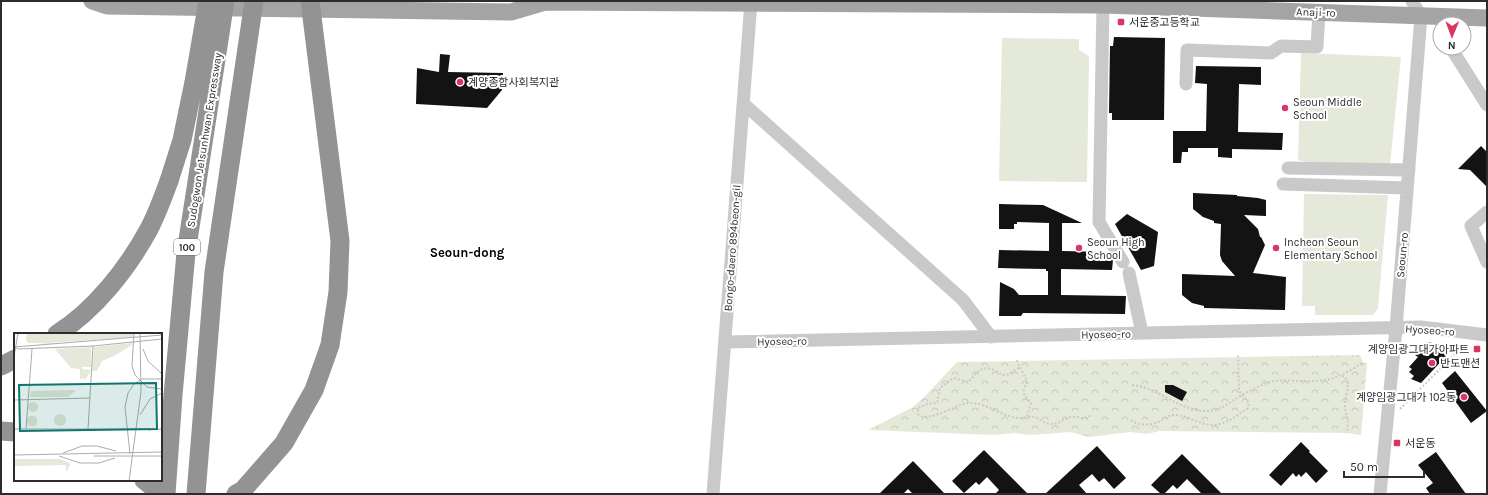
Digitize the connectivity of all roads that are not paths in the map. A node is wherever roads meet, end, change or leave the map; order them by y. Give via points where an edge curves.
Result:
1 (92, 1) edge
2 (208, 1) edge
3 (225, 1) edge
4 (254, 1) edge
5 (310, 1) edge
6 (543, 1) edge
7 (1412, 1) edge
8 (752, 2) junction
9 (923, 2) edge
10 (1103, 5) junction
11 (1319, 12) junction
12 (1421, 16) junction
13 (1432, 18) edge
14 (1487, 18) edge
15 (1472, 19) edge
16 (1456, 56) edge
17 (1186, 84) dead end
18 (744, 104) junction
19 (1487, 105) edge
20 (1288, 168) dead end
21 (1408, 170) junction
22 (1283, 184) dead end
23 (1407, 188) junction
24 (1487, 212) edge
25 (1487, 262) edge
26 (1396, 328) junction
27 (58, 333) edge
28 (1142, 333) junction
29 (1481, 334) edge
30 (990, 337) junction
31 (725, 342) junction
32 (14, 360) edge
33 (1, 366) edge
34 (1, 431) edge
35 (14, 432) edge
36 (145, 481) edge
37 (161, 494) edge
38 (166, 494) edge
39 (196, 494) edge
40 (236, 494) edge
41 (713, 494) edge
42 (1380, 494) edge

1 - 6 main road, Anaji-ro via 107,6 511,12
2 - 27 highway, bridge via 182,140 169,182 150,228 131,259 104,292
3 - 38 highway, Sudogwon Je1sunhwan Expressway / 100, bridge via 186,253
4 - 39 highway, 100, bridge via 214,272
5 - 40 highway, bridge via 340,242 338,292 330,345 314,390 284,443 243,490
6 - 8 main road, Anaji-ro
7 - 12 street
8 - 9 main road, Anaji-ro
8 - 18 street, Bongo-daero 894beon-gil
9 - 10 main road, Anaji-ro
10 - 11 main road, Anaji-ro
10 - 28 street via 1099,222 1126,267
11 - 12 main road, Anaji-ro
11 - 17 street via 1317,47 1281,46 1271,53 1187,50
12 - 13 main road, Anaji-ro
12 - 21 street, Seoun-ro
14 - 15 main road, Anaji-ro
16 - 19 street
18 - 30 street via 963,300
18 - 31 street, Bongo-daero 894beon-gil
20 - 21 street
21 - 23 street, Seoun-ro
22 - 23 street
23 - 26 street, Seoun-ro
24 - 25 street via 1472,226
26 - 28 street, Hyoseo-ro
26 - 29 street, Hyoseo-ro
26 - 42 street, Seoun-ro
28 - 30 street, Hyoseo-ro
30 - 31 street, Hyoseo-ro
31 - 41 street, Bongo-daero 894beon-gil
32 - 33 highway
34 - 35 highway
36 - 37 highway

